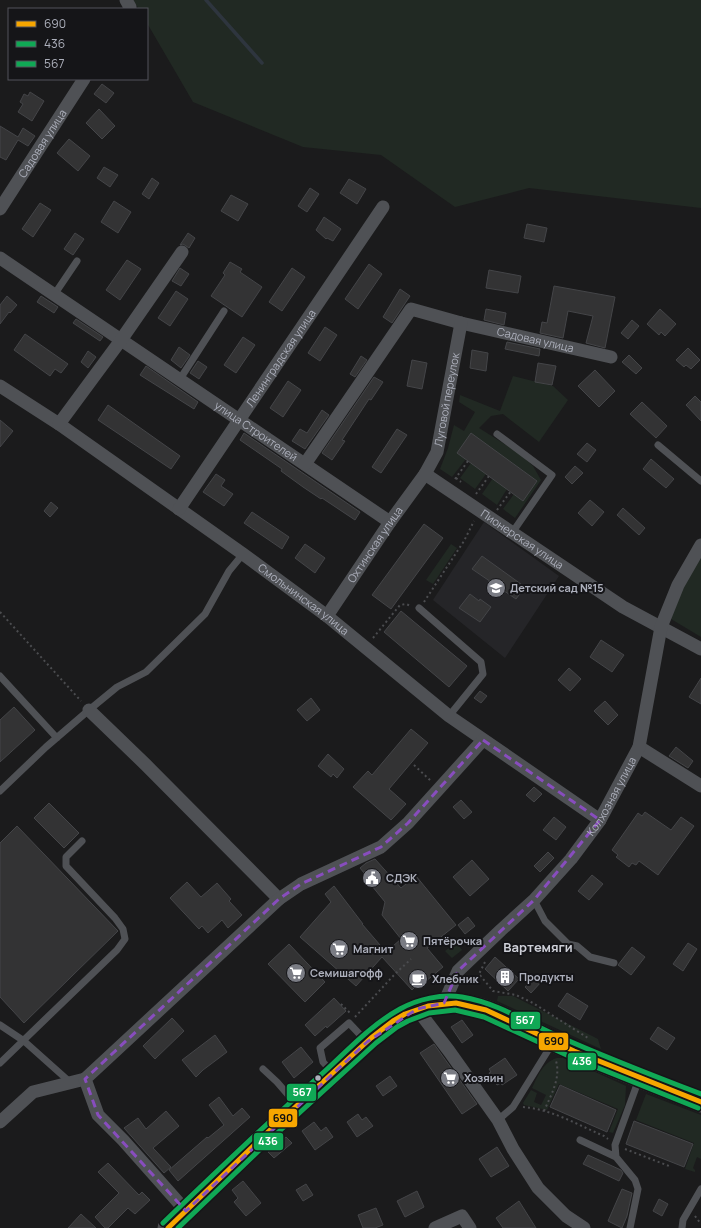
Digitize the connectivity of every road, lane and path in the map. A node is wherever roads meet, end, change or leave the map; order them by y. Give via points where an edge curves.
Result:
1 (83, 80) edge
2 (383, 207) dead end
3 (0, 209) edge
4 (182, 252) dead end
5 (0, 258) edge
6 (77, 262) dead end
7 (54, 295) junction
8 (224, 311) dead end
9 (461, 323) junction
10 (121, 340) junction
11 (611, 357) dead end
12 (180, 379) junction
13 (0, 386) edge
14 (240, 420) junction
15 (59, 424) junction
16 (497, 434) dead end
17 (658, 445) dead end
18 (468, 461) dead end
19 (305, 464) junction
20 (425, 474) junction
21 (489, 476) dead end
22 (701, 481) edge
23 (448, 490) junction
24 (510, 491) dead end
25 (474, 507) junction
26 (179, 508) junction
27 (491, 518) junction
28 (390, 522) junction
29 (512, 533) junction
30 (701, 545) edge
31 (243, 554) junction
32 (419, 608) junction
33 (0, 612) edge
34 (327, 616) junction
35 (661, 627) junction
36 (366, 647) junction
37 (701, 649) edge
38 (0, 676) edge
39 (89, 710) junction
40 (449, 716) junction
41 (57, 738) junction
42 (483, 740) junction
43 (639, 747) junction
44 (414, 765) dead end
45 (701, 786) edge
46 (439, 789) junction
47 (0, 791) edge
48 (600, 820) junction
49 (82, 841) dead end
50 (279, 899) junction
51 (534, 900) junction
52 (488, 958) dead end
53 (411, 959) dead end
54 (614, 963) dead end
55 (444, 1003) junction
56 (417, 1009) junction
57 (349, 1023) junction
58 (0, 1025) edge
59 (593, 1040) dead end
60 (24, 1041) junction
61 (367, 1042) junction
62 (553, 1043) junction
63 (0, 1063) edge
64 (263, 1069) dead end
65 (332, 1073) junction
66 (639, 1077) junction
67 (85, 1079) junction
68 (71, 1083) junction
69 (701, 1102) edge
70 (297, 1106) junction
71 (513, 1107) junction
72 (544, 1111) junction
73 (498, 1120) junction
74 (0, 1122) edge
75 (580, 1140) dead end
76 (615, 1145) junction
77 (616, 1157) junction
78 (668, 1166) dead end
79 (701, 1189) edge
80 (186, 1211) junction
81 (168, 1228) edge
82 (435, 1228) edge
83 (470, 1228) edge
84 (584, 1228) edge
85 (630, 1228) edge
86 (682, 1228) edge

1 - 3 street, Садовая улица
2 - 14 street, Ленинградская улица via 249,403
4 - 10 street
5 - 7 street, улица Строителей
6 - 7 lane
7 - 10 street, улица Строителей
8 - 12 lane
9 - 11 street, Садовая улица
9 - 19 street, Садовая улица via 411,309
9 - 20 street, Луговой переулок via 437,452
10 - 12 street, улица Строителей
10 - 15 street
12 - 14 street, улица Строителей
13 - 15 street, Смольнинская улица
14 - 19 street, улица Строителей
14 - 26 street, Ленинградская улица
15 - 26 street, Смольнинская улица
16 - 29 lane via 552,475
17 - 22 lane
18 - 23 path
19 - 28 street, улица Строителей
20 - 23 street, Пионерская улица
20 - 28 street, Охтинская улица
21 - 25 path
23 - 25 street, Пионерская улица
24 - 27 path
25 - 27 street, Пионерская улица
25 - 32 path via 464,541
26 - 31 street, Смольнинская улица
27 - 29 street, Пионерская улица
28 - 34 street, Охтинская улица
29 - 35 street, Пионерская улица via 623,607
30 - 35 street, Колхозная улица via 678,585
31 - 34 street, Смольнинская улица
31 - 39 lane via 228,571 205,614 146,672 116,687
32 - 36 path via 400,605
32 - 40 lane via 481,662 483,674
33 - 39 path
34 - 36 street, Смольнинская улица
35 - 37 street, Пионерская улица
35 - 43 street, Колхозная улица
36 - 40 street, Смольнинская улица
38 - 41 lane
39 - 41 lane
39 - 50 street
40 - 42 street, Смольнинская улица
41 - 47 lane
42 - 46 street
42 - 48 street, Смольнинская улица
43 - 45 street
43 - 48 street, Колхозная улица
44 - 46 path
46 - 50 street via 408,823 381,847 301,884
48 - 51 street, Колхозная улица via 571,859
49 - 60 lane via 66,857 66,866 115,918 123,929 125,938 118,950
50 - 67 street
51 - 54 lane via 545,921 568,944 577,946 590,957
51 - 55 street, Колхозная улица via 458,972
52 - 59 path via 479,974 493,991 516,995 533,1003
53 - 57 path
55 - 56 main road
55 - 62 main road via 480,1008 522,1025
56 - 61 main road via 379,1031
56 - 73 street
57 - 61 lane
57 - 65 lane via 320,1048 323,1062
58 - 60 lane
60 - 63 lane
60 - 68 lane
61 - 65 main road
62 - 66 main road
62 - 71 lane
62 - 72 path via 558,1066 555,1086
64 - 70 lane via 278,1082
65 - 70 main road
66 - 69 main road
66 - 76 lane
67 - 68 street
67 - 80 street via 98,1115
68 - 74 street via 32,1092
70 - 80 main road
71 - 72 path via 523,1106
71 - 73 lane
72 - 76 path via 604,1136
73 - 84 street via 538,1188 566,1216
75 - 77 lane
76 - 77 lane
76 - 78 path
77 - 85 lane via 635,1180 638,1189
79 - 86 lane via 683,1220
80 - 81 main road
82 - 83 street via 462,1216

